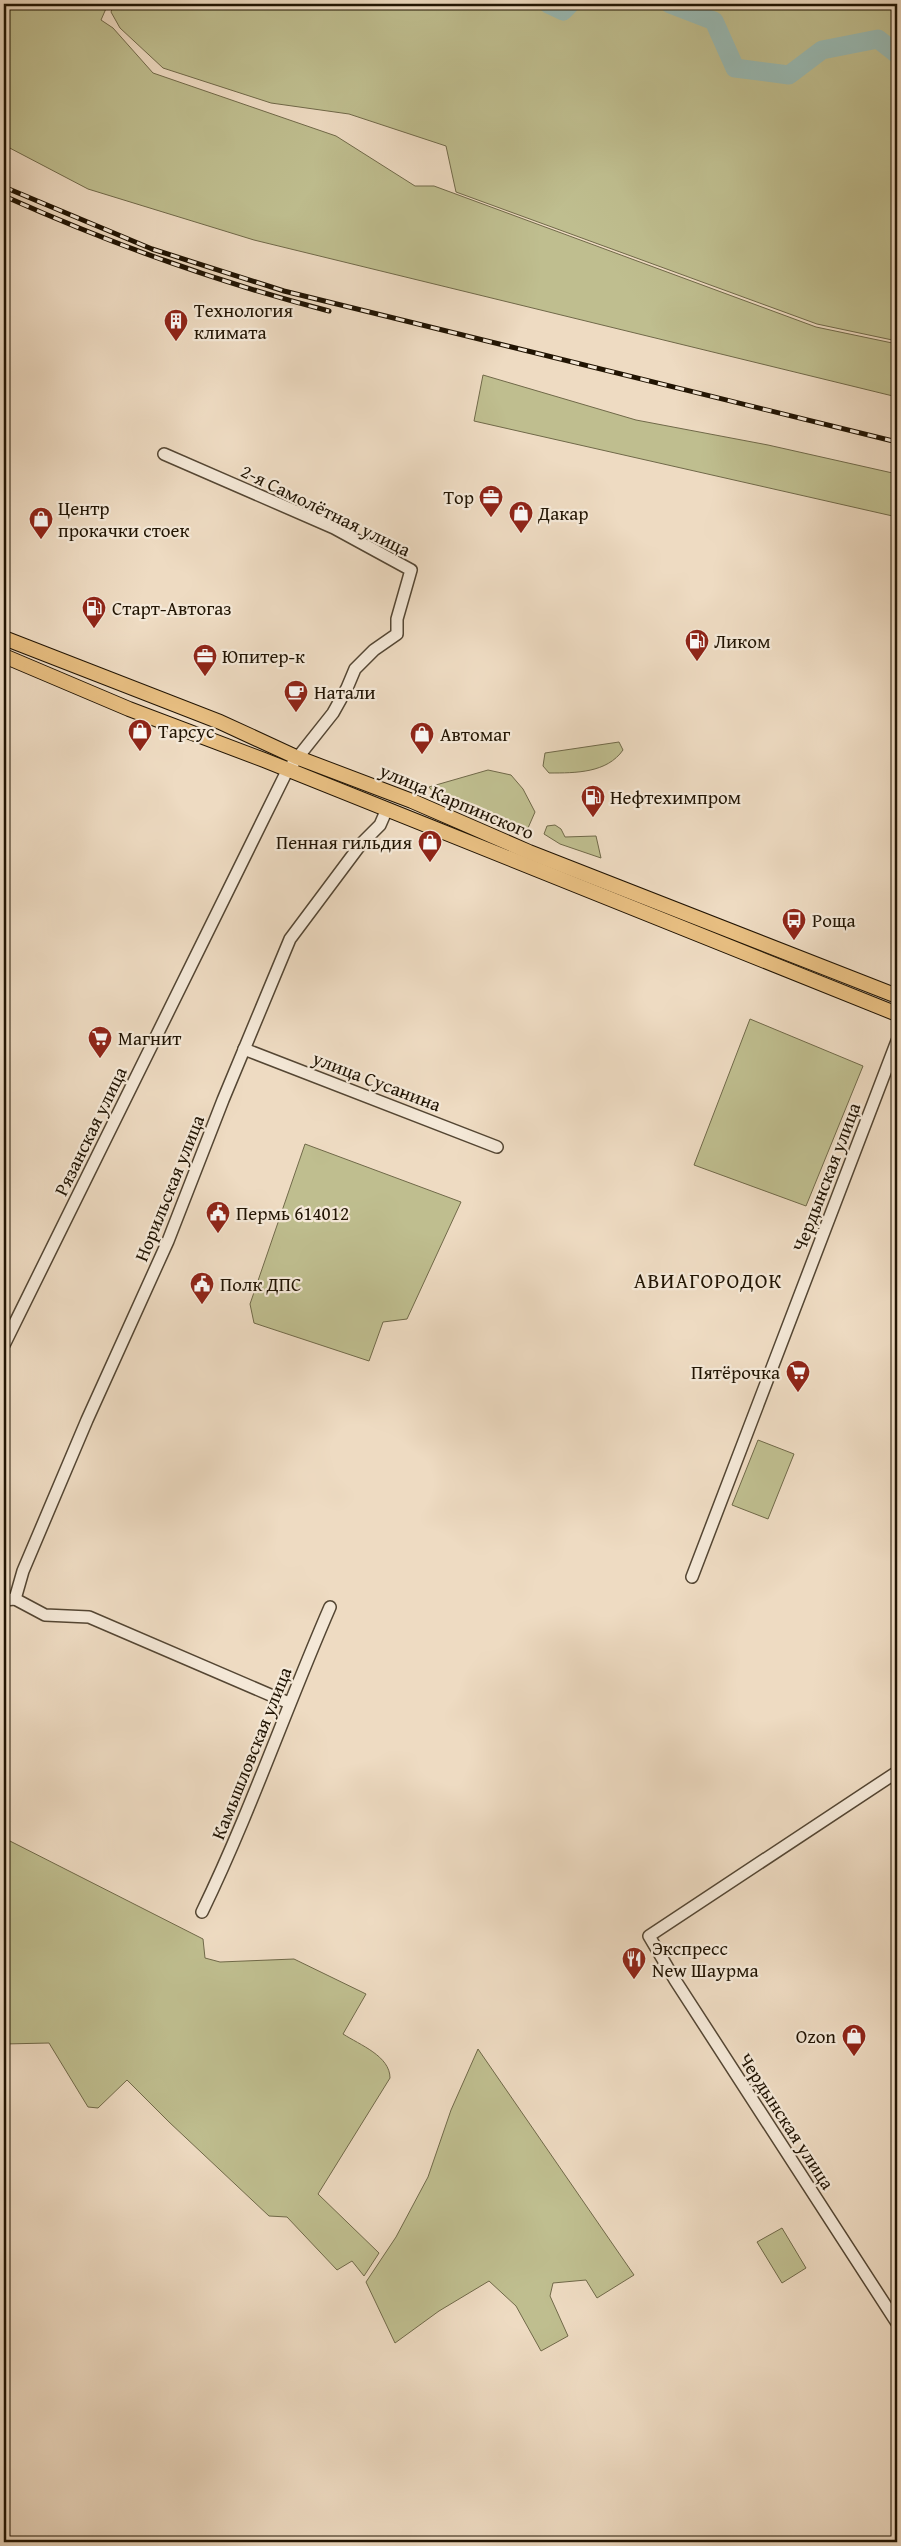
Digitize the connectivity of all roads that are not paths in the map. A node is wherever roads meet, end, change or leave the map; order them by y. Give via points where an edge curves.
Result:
1 (164, 454) dead end
2 (397, 634) joint
3 (4, 638) edge
4 (4, 656) edge
5 (124, 684) junction
6 (117, 704) junction
7 (296, 757) junction
8 (287, 771) junction
9 (386, 809) junction
10 (618, 886) junction
11 (612, 900) junction
12 (658, 902) junction
13 (651, 915) junction
14 (897, 996) edge
15 (897, 1014) edge
16 (897, 1041) edge
17 (244, 1049) junction
18 (497, 1147) dead end
19 (4, 1346) edge
20 (692, 1577) dead end
21 (9, 1599) edge
22 (330, 1607) dead end
23 (289, 1703) junction
24 (897, 1772) edge
25 (202, 1912) dead end
26 (897, 2323) edge

1 - 2 street, 2-я Самолётная улица via 334,528 412,570 397,619
2 - 7 street, Рязанская улица via 355,669 333,713
3 - 5 main road, улица Карпинского
4 - 6 main road, улица Карпинского
5 - 6 main road via 131,693 131,699 126,704
5 - 7 main road, улица Карпинского via 220,722
6 - 8 main road, улица Карпинского
7 - 8 street, Рязанская улица
7 - 10 main road, улица Карпинского
8 - 9 main road, улица Карпинского
8 - 19 street, Рязанская улица
9 - 11 main road, улица Карпинского
9 - 17 street, Норильская улица via 380,825 361,844 290,939
10 - 11 main road via 621,895
10 - 12 main road, улица Карпинского
11 - 13 main road, улица Карпинского
12 - 13 main road via 652,904
12 - 14 main road, улица Карпинского
13 - 15 main road, улица Карпинского
16 - 20 street, Чердынская улица
17 - 18 street, улица Сусанина
17 - 21 street, Норильская улица via 168,1241
21 - 23 street via 45,1615 89,1617
22 - 23 street, Камышловская улица
23 - 25 street, Камышловская улица via 224,1867
24 - 26 street, Чердынская улица via 649,1936

